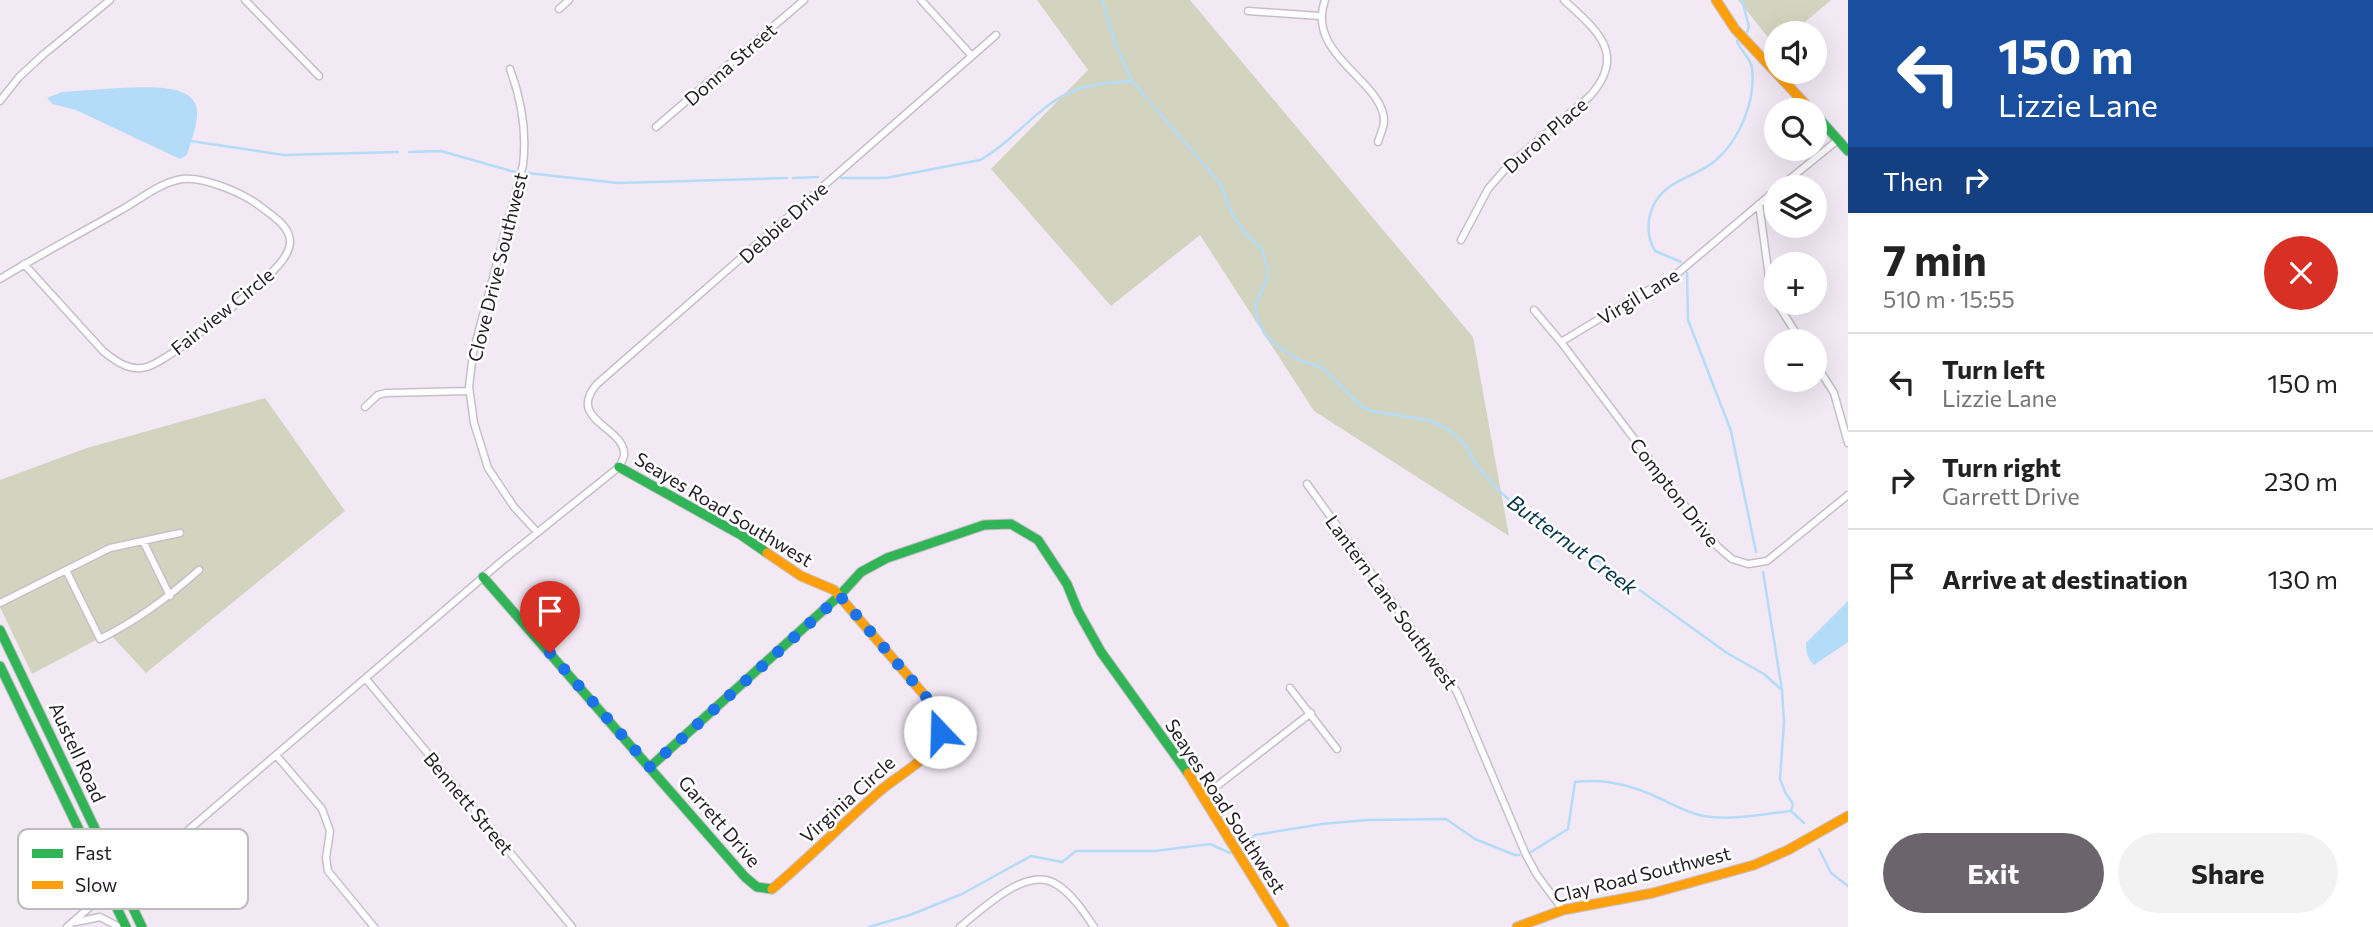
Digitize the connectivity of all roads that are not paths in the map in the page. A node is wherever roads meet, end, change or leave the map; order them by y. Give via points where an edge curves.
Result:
1 (110, 0) edge
2 (246, 0) edge
3 (569, 0) edge
4 (804, 0) edge
5 (921, 0) edge
6 (1325, 0) edge
7 (1564, 0) edge
8 (1716, 0) edge
9 (558, 9) dead end
10 (1248, 11) dead end
11 (1320, 16) junction
12 (996, 35) dead end
13 (972, 56) junction
14 (510, 69) dead end
15 (319, 76) dead end
16 (1800, 98) edge
17 (0, 101) edge
18 (656, 127) dead end
19 (1827, 127) edge
20 (1839, 139) junction
21 (1378, 142) dead end
22 (1848, 151) edge
23 (1795, 175) edge
24 (1764, 200) edge
25 (1759, 204) junction
26 (1461, 240) dead end
27 (1766, 252) edge
28 (23, 264) junction
29 (0, 279) edge
30 (1534, 310) dead end
31 (1562, 342) junction
32 (1827, 384) edge
33 (469, 391) junction
34 (365, 407) dead end
35 (1848, 443) edge
36 (619, 467) junction
37 (1307, 484) dead end
38 (1848, 495) edge
39 (537, 532) junction
40 (180, 533) dead end
41 (143, 541) junction
42 (66, 570) junction
43 (199, 570) dead end
44 (483, 577) junction
45 (170, 596) junction
46 (840, 596) junction
47 (0, 603) edge
48 (0, 630) edge
49 (0, 666) edge
50 (366, 678) junction
51 (1290, 688) dead end
52 (1311, 713) junction
53 (1338, 749) dead end
54 (276, 755) junction
55 (650, 767) junction
56 (1204, 796) junction
57 (1848, 816) edge
58 (78, 829) edge
59 (94, 829) edge
60 (190, 829) edge
61 (771, 890) joint
62 (87, 909) edge
63 (117, 909) edge
64 (133, 909) edge
65 (1563, 910) junction
66 (69, 925) edge
67 (119, 927) edge
68 (126, 927) edge
69 (142, 927) edge
70 (374, 927) edge
71 (572, 927) edge
72 (960, 927) edge
73 (1094, 927) edge
74 (1284, 927) edge
75 (1517, 927) edge

1 - 17 street via 44,54
2 - 15 street
3 - 9 street
4 - 18 street, Donna Street
5 - 13 street
6 - 11 street
7 - 26 street, Duron Place via 1602,38 1608,51 1607,69 1590,96 1488,189
8 - 16 street via 1735,29
10 - 11 street
11 - 21 street via 1332,48 1383,113
12 - 13 street, Debbie Drive
13 - 36 street, Debbie Drive via 597,384 588,402 593,416 622,447
14 - 33 street, Clove Drive Southwest via 522,106 523,166 473,353
19 - 20 street
20 - 22 street
20 - 23 street, Virgil Lane
24 - 25 street, Virgil Lane
25 - 27 street
25 - 31 street, Virgil Lane via 1672,278
28 - 28 street, Fairview Circle via 163,184 185,179 228,189 258,205 282,224 290,246 273,272 146,368 117,363
28 - 29 street
30 - 31 street, Compton Drive
31 - 38 street, Compton Drive via 1681,501 1732,559 1748,564 1767,561
32 - 35 street
33 - 34 street via 386,393
33 - 39 street, Clove Drive Southwest via 488,468
36 - 39 street, Seayes Road Southwest
36 - 46 street, Seayes Road Southwest
37 - 65 street, Lantern Lane Southwest via 1457,692 1526,855
39 - 44 street, Seayes Road Southwest
40 - 41 street
41 - 42 street via 110,548
41 - 45 street
42 - 45 street via 100,639
42 - 47 street
43 - 45 street
44 - 50 street, Seayes Road Southwest
44 - 55 street, Garrett Drive
46 - 55 street
46 - 56 street, Seayes Road Southwest via 861,572 904,551 984,526 1021,528 1038,540 1053,560 1101,652
46 - 61 street, Virginia Circle via 926,697 937,715 940,732 933,746
48 - 59 street, Austell Road
49 - 58 street, Austell Road
50 - 54 street, Seayes Road Southwest
50 - 71 street, Bennett Street
51 - 52 street
52 - 53 street
52 - 56 street
54 - 60 street, Seayes Road Southwest
54 - 70 street via 323,809 330,831 328,871
55 - 61 street, Garrett Drive via 745,877 757,887
56 - 74 street, Seayes Road Southwest
57 - 65 street, Clay Road Southwest via 1754,864 1653,892
62 - 66 street, Seayes Road Southwest
63 - 68 street, Austell Road
64 - 69 street, Austell Road
65 - 75 street, Clay Road Southwest
66 - 67 street, Seayes Road Southwest via 100,917
72 - 73 street via 1003,894 1038,879 1055,883

